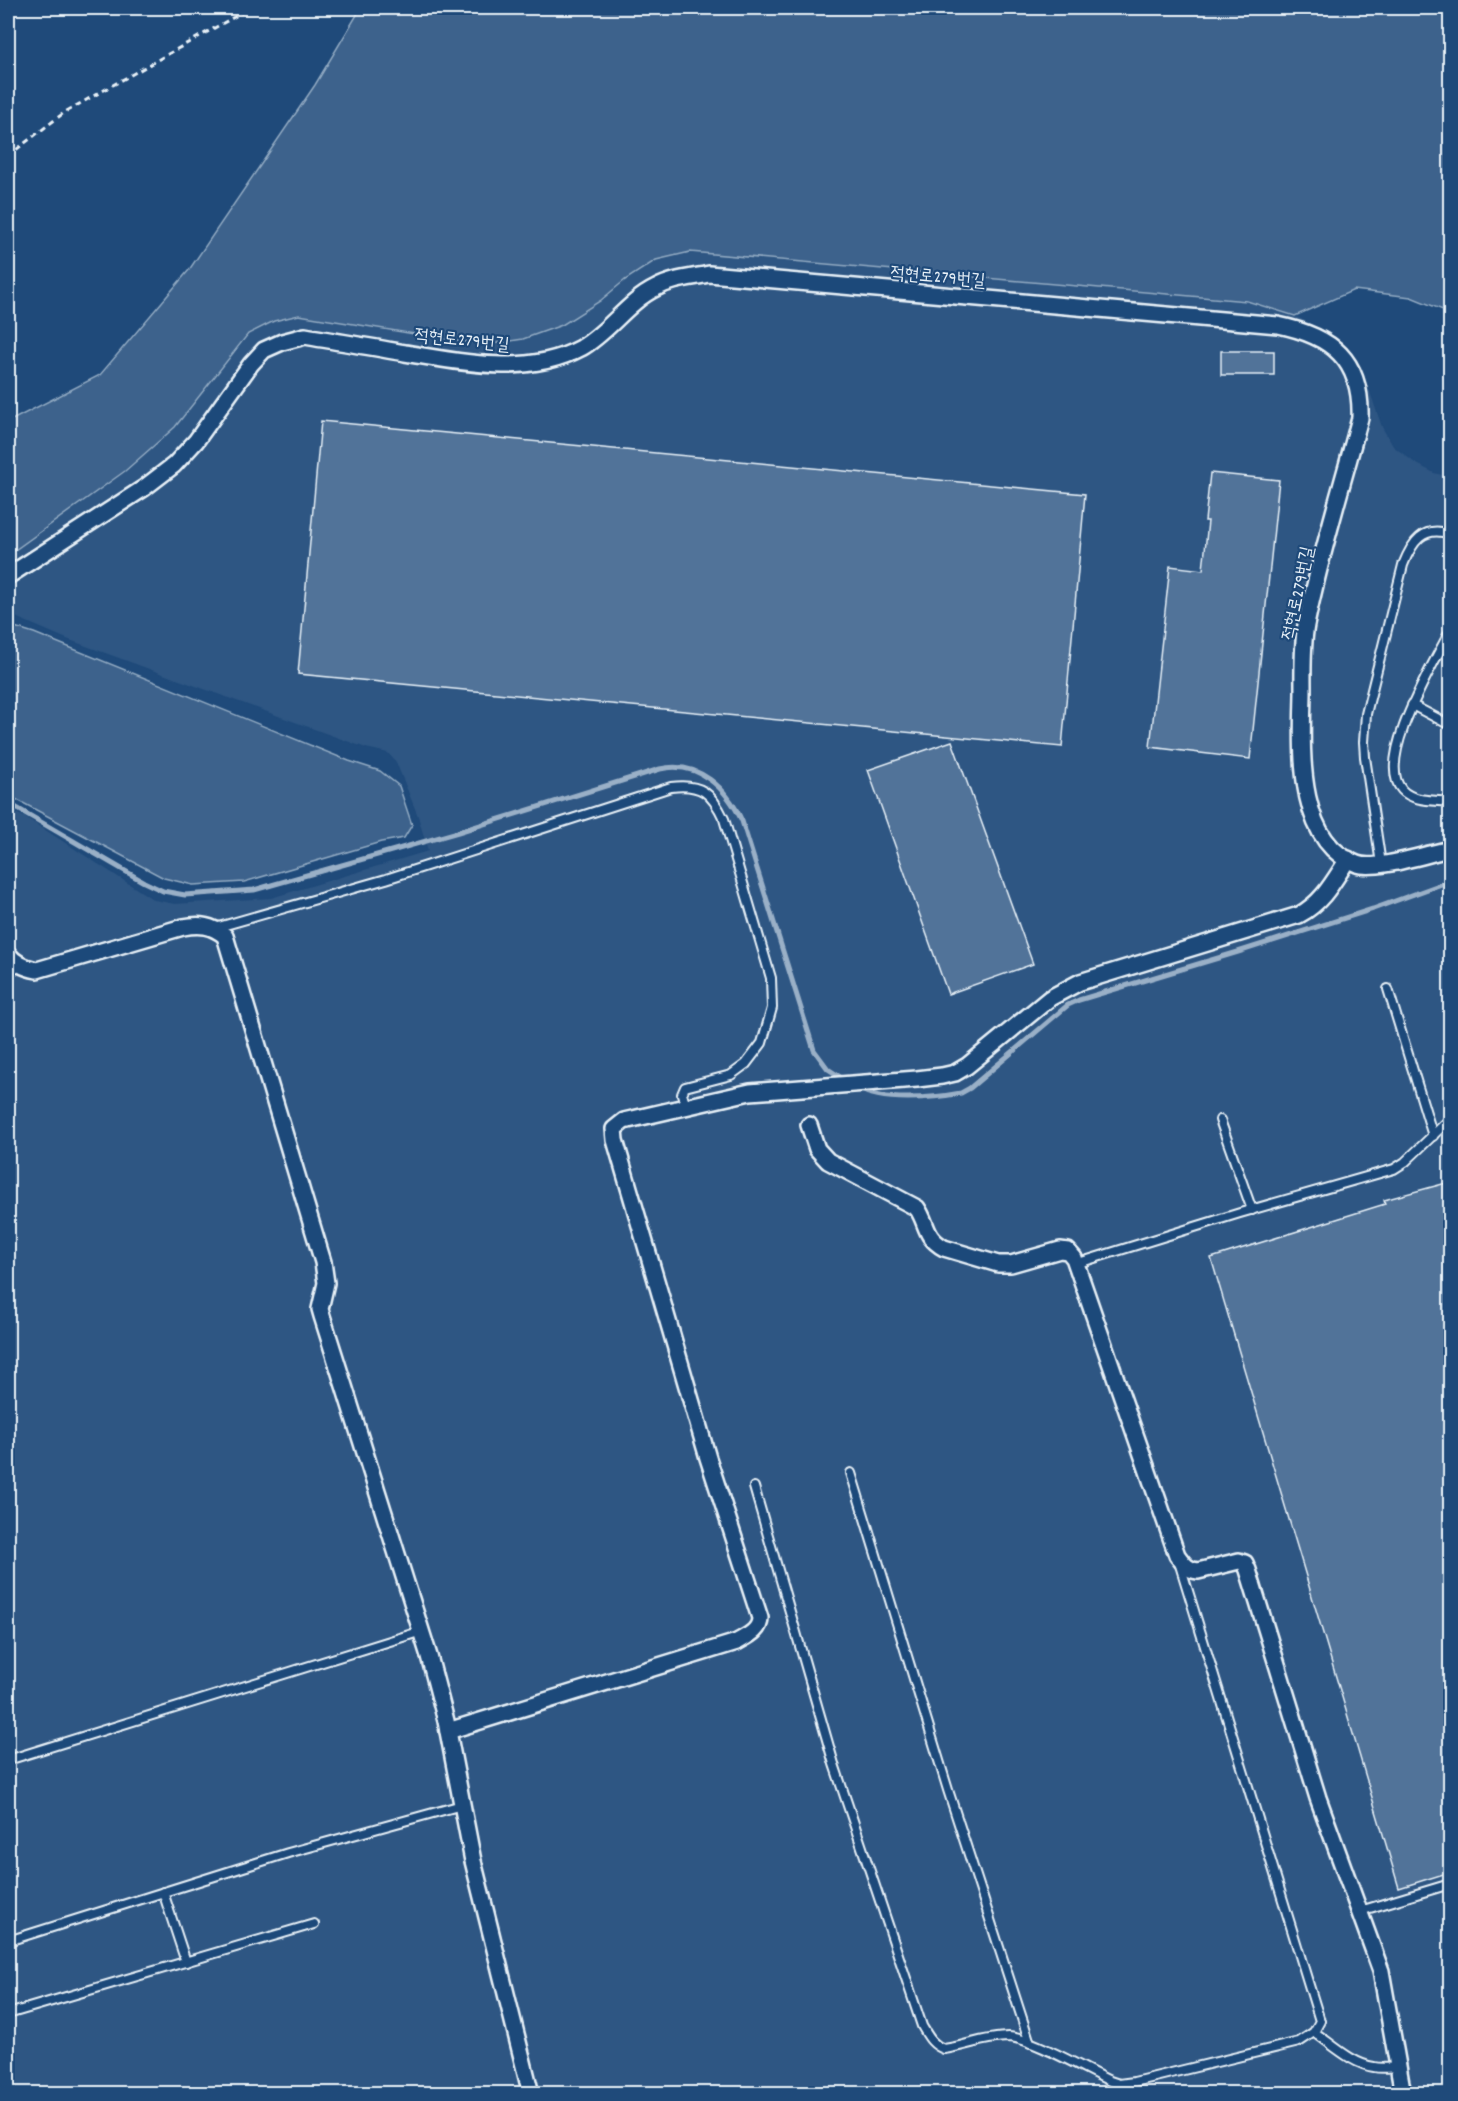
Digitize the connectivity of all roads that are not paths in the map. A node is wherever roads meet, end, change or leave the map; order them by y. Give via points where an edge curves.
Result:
1 (1450, 534) edge
2 (8, 576) edge
3 (1450, 631) edge
4 (1412, 705) junction
5 (1450, 725) edge
6 (1450, 802) edge
7 (1450, 849) edge
8 (1348, 859) junction
9 (1381, 864) junction
10 (215, 928) junction
11 (8, 954) edge
12 (1388, 989) dead end
13 (686, 1107) junction
14 (1450, 1119) edge
15 (1220, 1120) dead end
16 (809, 1125) dead end
17 (1432, 1136) junction
18 (1252, 1210) junction
19 (1075, 1264) junction
20 (851, 1473) dead end
21 (754, 1488) dead end
22 (1177, 1555) junction
23 (422, 1631) junction
24 (448, 1731) junction
25 (8, 1760) edge
26 (462, 1805) junction
27 (1450, 1884) edge
28 (163, 1892) junction
29 (1360, 1911) junction
30 (314, 1924) dead end
31 (8, 1941) edge
32 (186, 1962) junction
33 (8, 2014) edge
34 (1314, 2032) junction
35 (1030, 2043) junction
36 (1398, 2067) junction
37 (531, 2094) edge
38 (1403, 2094) edge

1 - 9 lane via 1430,532 1408,550 1366,714 1365,757
2 - 8 street, 적현로279번길 via 174,465 264,350 305,336 455,361 534,363 582,347 653,289 670,281 709,274 1302,330 1323,340 1343,357 1355,375 1360,399 1360,418 1304,643 1304,780 1323,837 1337,854
3 - 4 lane
4 - 5 lane
4 - 6 lane via 1401,732 1393,767 1395,779 1413,797
7 - 9 street, 적현로279번길
8 - 9 street, 적현로279번길 via 1358,865
8 - 13 street via 1320,901 1299,915 1080,982 1050,998 955,1073 750,1092
10 - 11 street via 200,924 183,927 37,970 15,962
10 - 13 lane via 386,879 671,787 695,787 707,792 724,819 773,992 767,1029 756,1053 730,1075 685,1087 682,1094
10 - 23 street via 229,945 316,1239 326,1283 320,1309
12 - 17 lane
13 - 24 street via 624,1120 614,1129 615,1140 760,1625 737,1642
14 - 17 lane
15 - 18 lane
16 - 19 street via 817,1149 828,1161 917,1208 928,1235 944,1248 998,1264 1060,1250 1068,1251
17 - 18 lane via 1395,1169
18 - 19 lane
19 - 22 street
20 - 35 lane
21 - 35 lane via 834,1764 922,2026 929,2038 944,2049 994,2038 1010,2037
22 - 29 street via 1185,1566 1198,1571 1233,1561 1245,1563 1318,1798
22 - 34 lane via 1318,2010 1320,2021
23 - 24 street
23 - 25 lane
24 - 26 street
26 - 28 lane
26 - 37 street
27 - 29 lane
28 - 31 lane
28 - 32 lane
29 - 36 street via 1381,1971
30 - 32 lane
32 - 33 lane
34 - 35 lane via 1299,2042 1119,2084
34 - 36 lane via 1365,2065
36 - 38 street

